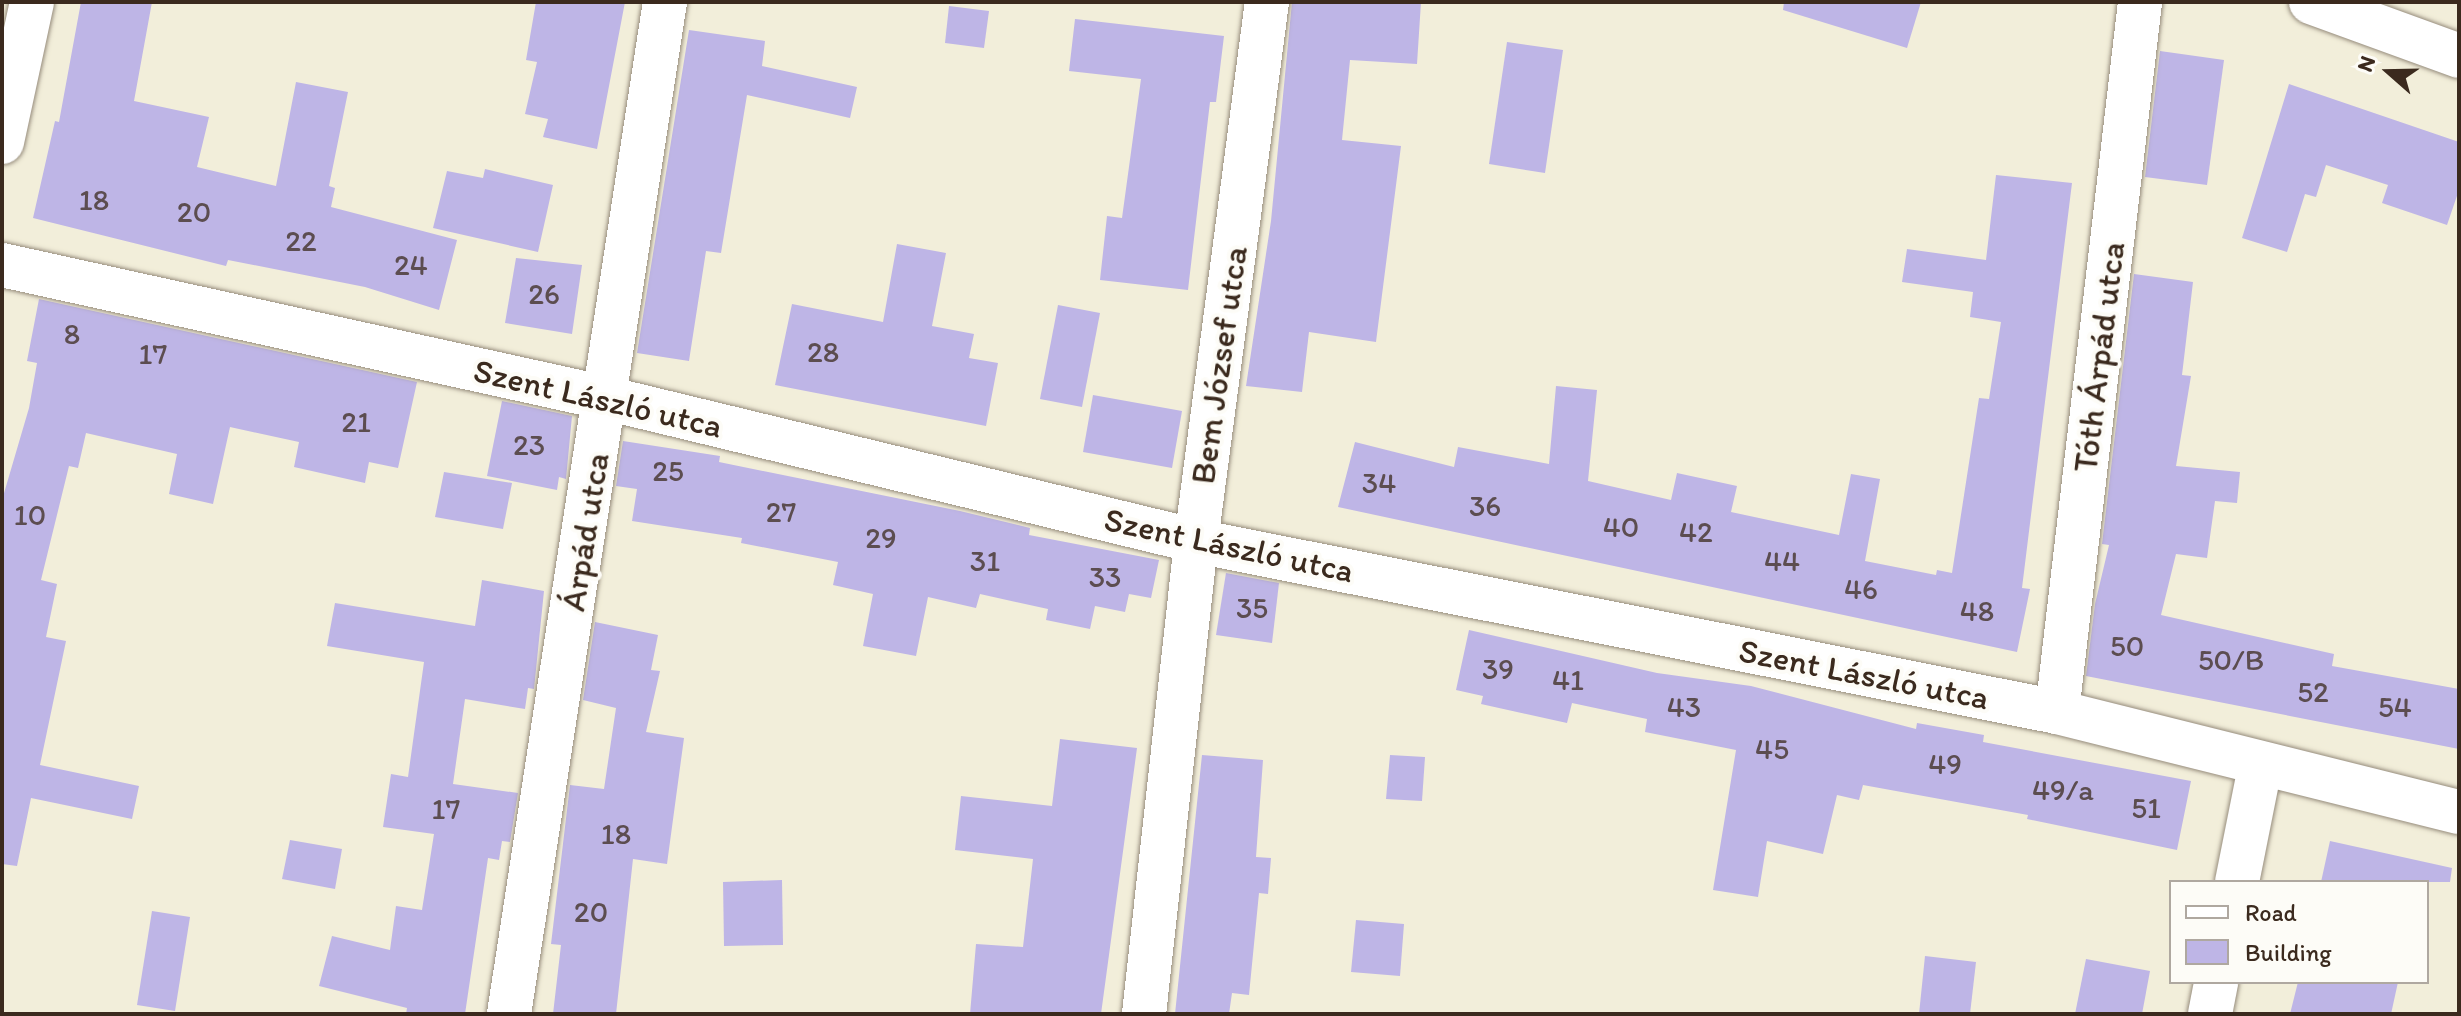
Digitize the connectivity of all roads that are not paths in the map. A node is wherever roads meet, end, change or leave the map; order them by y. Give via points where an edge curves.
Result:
1 (32, 2) edge
2 (665, 2) edge
3 (1267, 2) edge
4 (2140, 2) edge
5 (2311, 2) edge
6 (2459, 56) edge
7 (2, 142) edge
8 (2, 265) edge
9 (606, 398) junction
10 (1196, 541) junction
11 (2057, 712) junction
12 (2260, 767) junction
13 (2459, 812) edge
14 (2237, 880) edge
15 (2216, 984) edge
16 (509, 1014) edge
17 (1144, 1014) edge
18 (2210, 1014) edge

1 - 7 street
2 - 9 street, Árpád utca
3 - 10 street, Bem József utca
4 - 11 street, Tóth Árpád utca
5 - 6 street
8 - 9 street, Szent László utca
9 - 10 street, Szent László utca
9 - 16 street, Árpád utca
10 - 11 street, Szent László utca
10 - 17 street, Bem József utca
11 - 12 street, Szent László utca
12 - 13 street, Szent László utca
12 - 14 street
15 - 18 street

